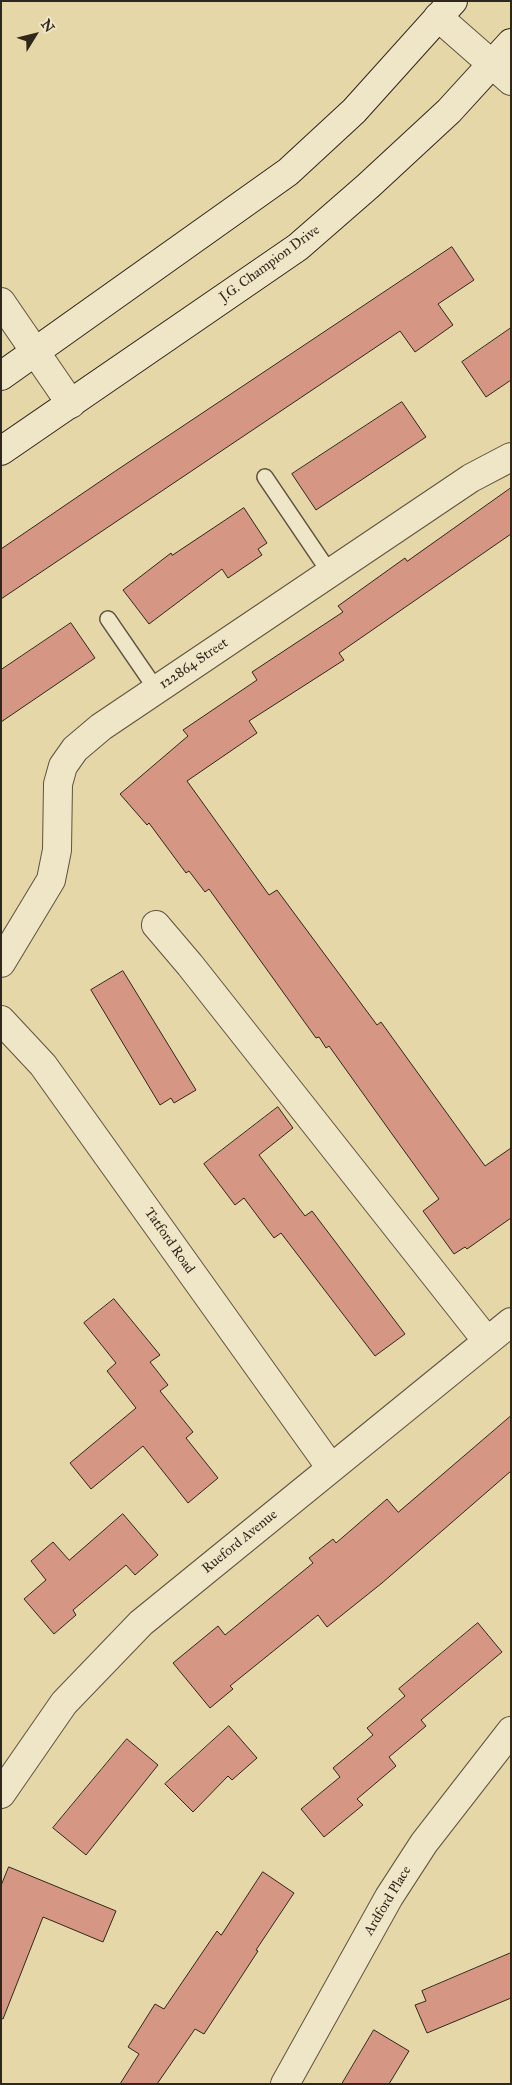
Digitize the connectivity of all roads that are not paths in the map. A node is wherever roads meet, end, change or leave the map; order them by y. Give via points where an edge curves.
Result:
1 (445, 9) edge
2 (511, 43) edge
3 (502, 73) edge
4 (1, 302) edge
5 (36, 353) junction
6 (1, 376) edge
7 (72, 404) junction
8 (1, 451) edge
9 (511, 457) edge
10 (265, 477) dead end
11 (330, 573) junction
12 (108, 619) dead end
13 (156, 689) junction
14 (156, 925) dead end
15 (1, 963) edge
16 (1, 1020) edge
17 (511, 1322) edge
18 (487, 1341) junction
19 (331, 1468) junction
20 (511, 1731) edge
21 (1, 1794) edge
22 (285, 2084) edge

1 - 3 street
1 - 5 street via 354,111 288,172
2 - 3 street, J.G. Champion Drive
3 - 7 street, J.G. Champion Drive via 442,118 298,248
4 - 5 street
5 - 6 street
5 - 7 street
7 - 8 street, J.G. Champion Drive
9 - 11 street, 122864 Street via 471,478
10 - 11 lane
11 - 13 street, 122864 Street
12 - 13 lane
13 - 15 street, 122864 Street via 101,727 75,749 63,766 58,784 58,850 51,880
14 - 18 street
16 - 19 street, Tatford Road via 43,1065
17 - 18 street, Rueford Avenue
18 - 19 street, Rueford Avenue
19 - 21 street, Rueford Avenue via 141,1624 64,1703
20 - 22 street, Ardford Place via 424,1843 389,1897

